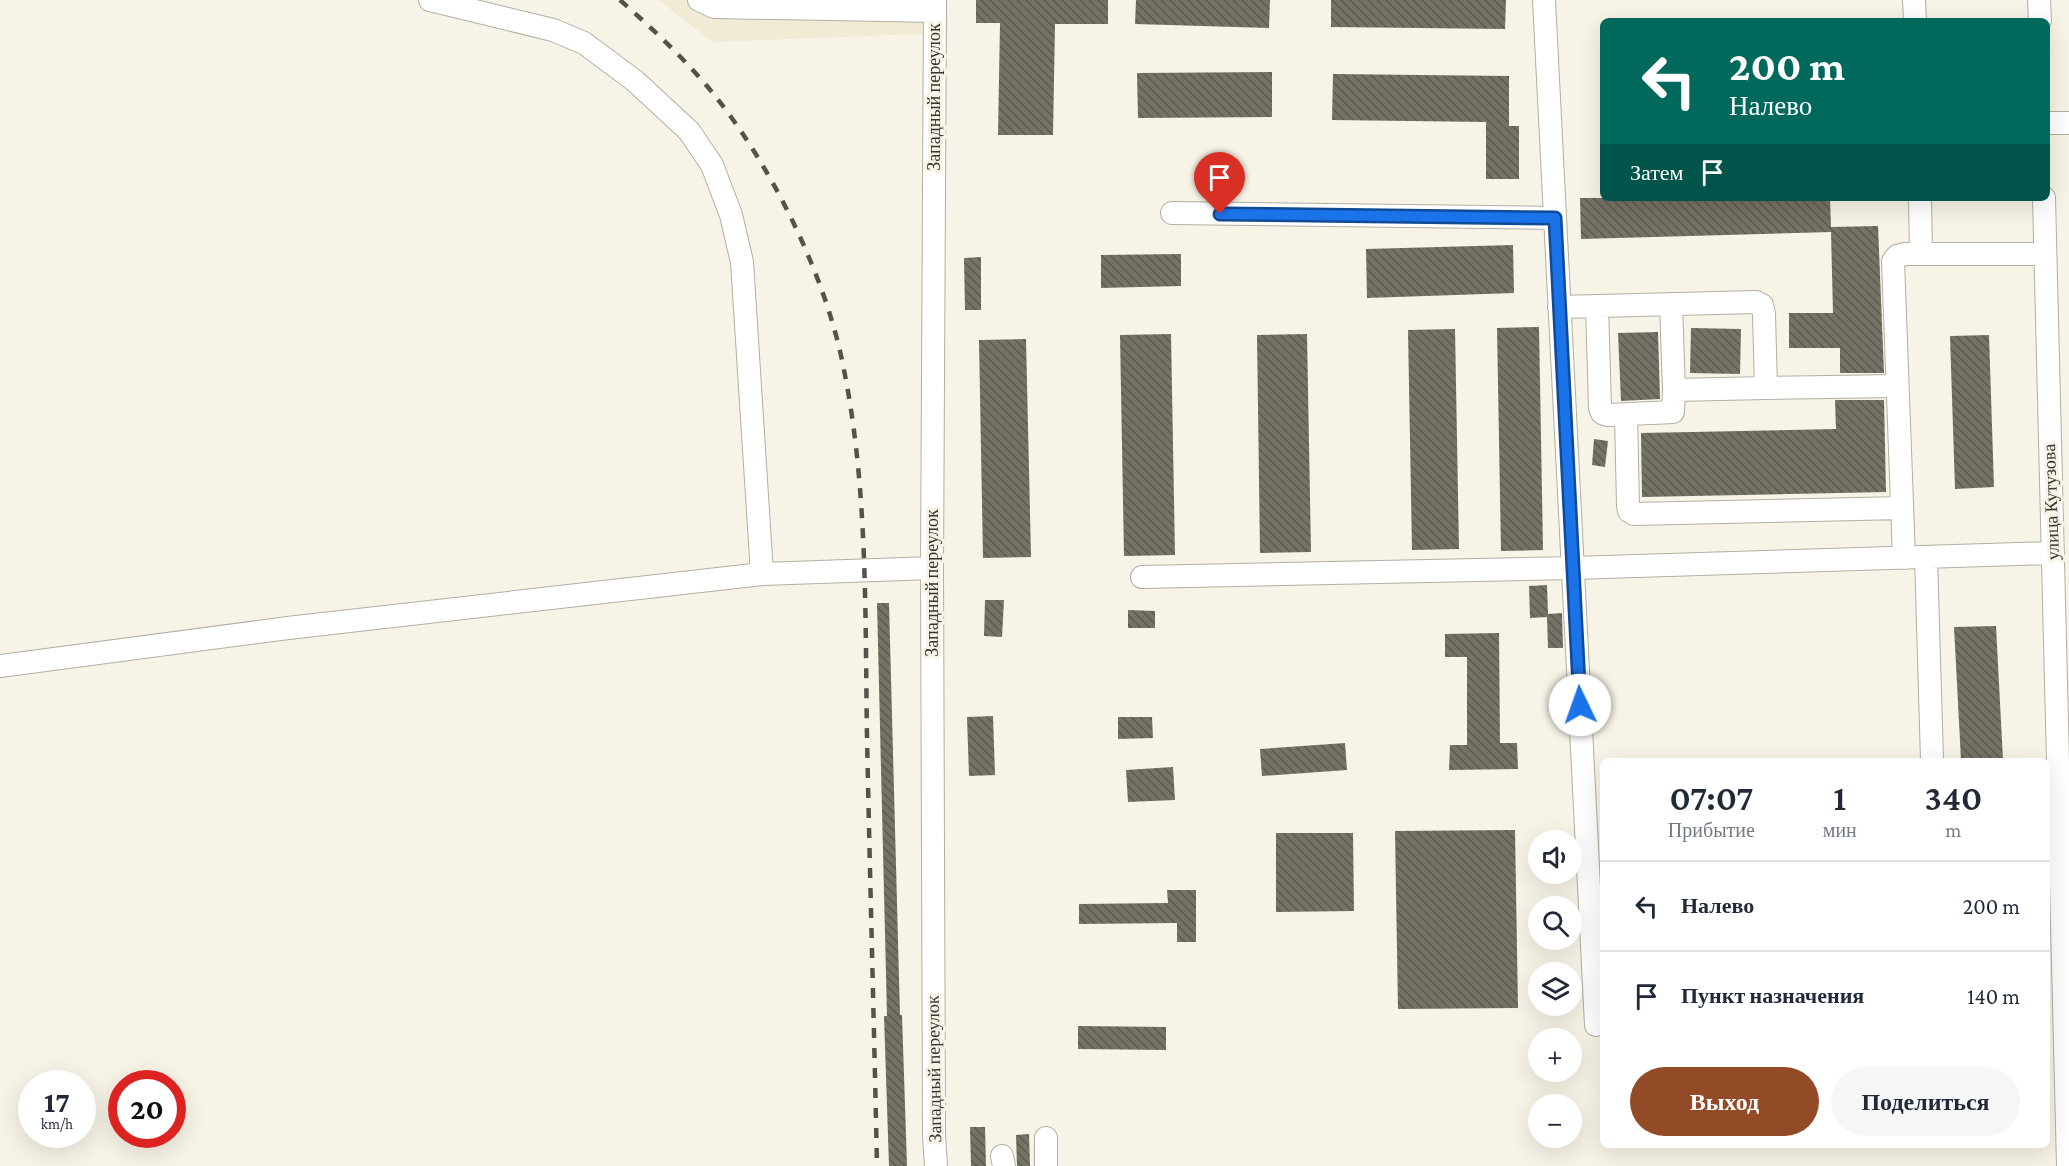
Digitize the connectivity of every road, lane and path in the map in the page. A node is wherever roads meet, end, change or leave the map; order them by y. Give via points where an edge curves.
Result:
1 (430, 0) edge
2 (699, 0) edge
3 (1544, 0) edge
4 (1914, 0) edge
5 (2039, 0) edge
6 (740, 4) edge
7 (935, 5) edge
8 (1915, 18) edge
9 (2040, 18) edge
10 (2050, 123) edge
11 (2069, 123) edge
12 (1920, 201) edge
13 (2044, 201) edge
14 (1172, 213) dead end
15 (1555, 218) junction
16 (1921, 254) junction
17 (2044, 254) junction
18 (1671, 304) junction
19 (1597, 306) junction
20 (1560, 307) junction
21 (1897, 386) junction
22 (1766, 388) junction
23 (1674, 390) junction
24 (1626, 415) junction
25 (1902, 508) junction
26 (2053, 553) junction
27 (1915, 557) junction
28 (932, 568) junction
29 (1573, 568) junction
30 (762, 574) junction
31 (1142, 577) dead end
32 (0, 666) edge
33 (1932, 758) edge
34 (1596, 1026) dead end
35 (2062, 1101) edge
36 (1046, 1138) dead end
37 (936, 1166) edge
38 (1046, 1166) edge
39 (2068, 1166) edge

1 - 30 street via 553,30 584,44 635,81 689,131 712,165 731,215 742,262
2 - 6 street via 714,8
3 - 15 street
4 - 8 street
5 - 9 street
6 - 7 street
7 - 28 street, Западный переулок
10 - 11 street
12 - 16 street
13 - 17 street, улица Кутузова
14 - 15 street
15 - 20 street
16 - 17 street
16 - 21 street via 1897,256 1893,261
17 - 26 street, улица Кутузова
18 - 19 street
18 - 22 street via 1762,305
18 - 23 street
19 - 20 street
19 - 24 street via 1600,408 1608,415
20 - 29 street
21 - 22 street
21 - 25 street
22 - 23 street
23 - 24 street via 1673,412
24 - 25 street via 1628,506 1634,514
25 - 27 street
26 - 27 street
26 - 35 street, улица Кутузова
27 - 29 street
27 - 33 street
28 - 30 street
28 - 37 street, Западный переулок
29 - 31 street
29 - 34 street
30 - 32 street via 288,628
35 - 39 street, улица Кутузова
36 - 38 street

